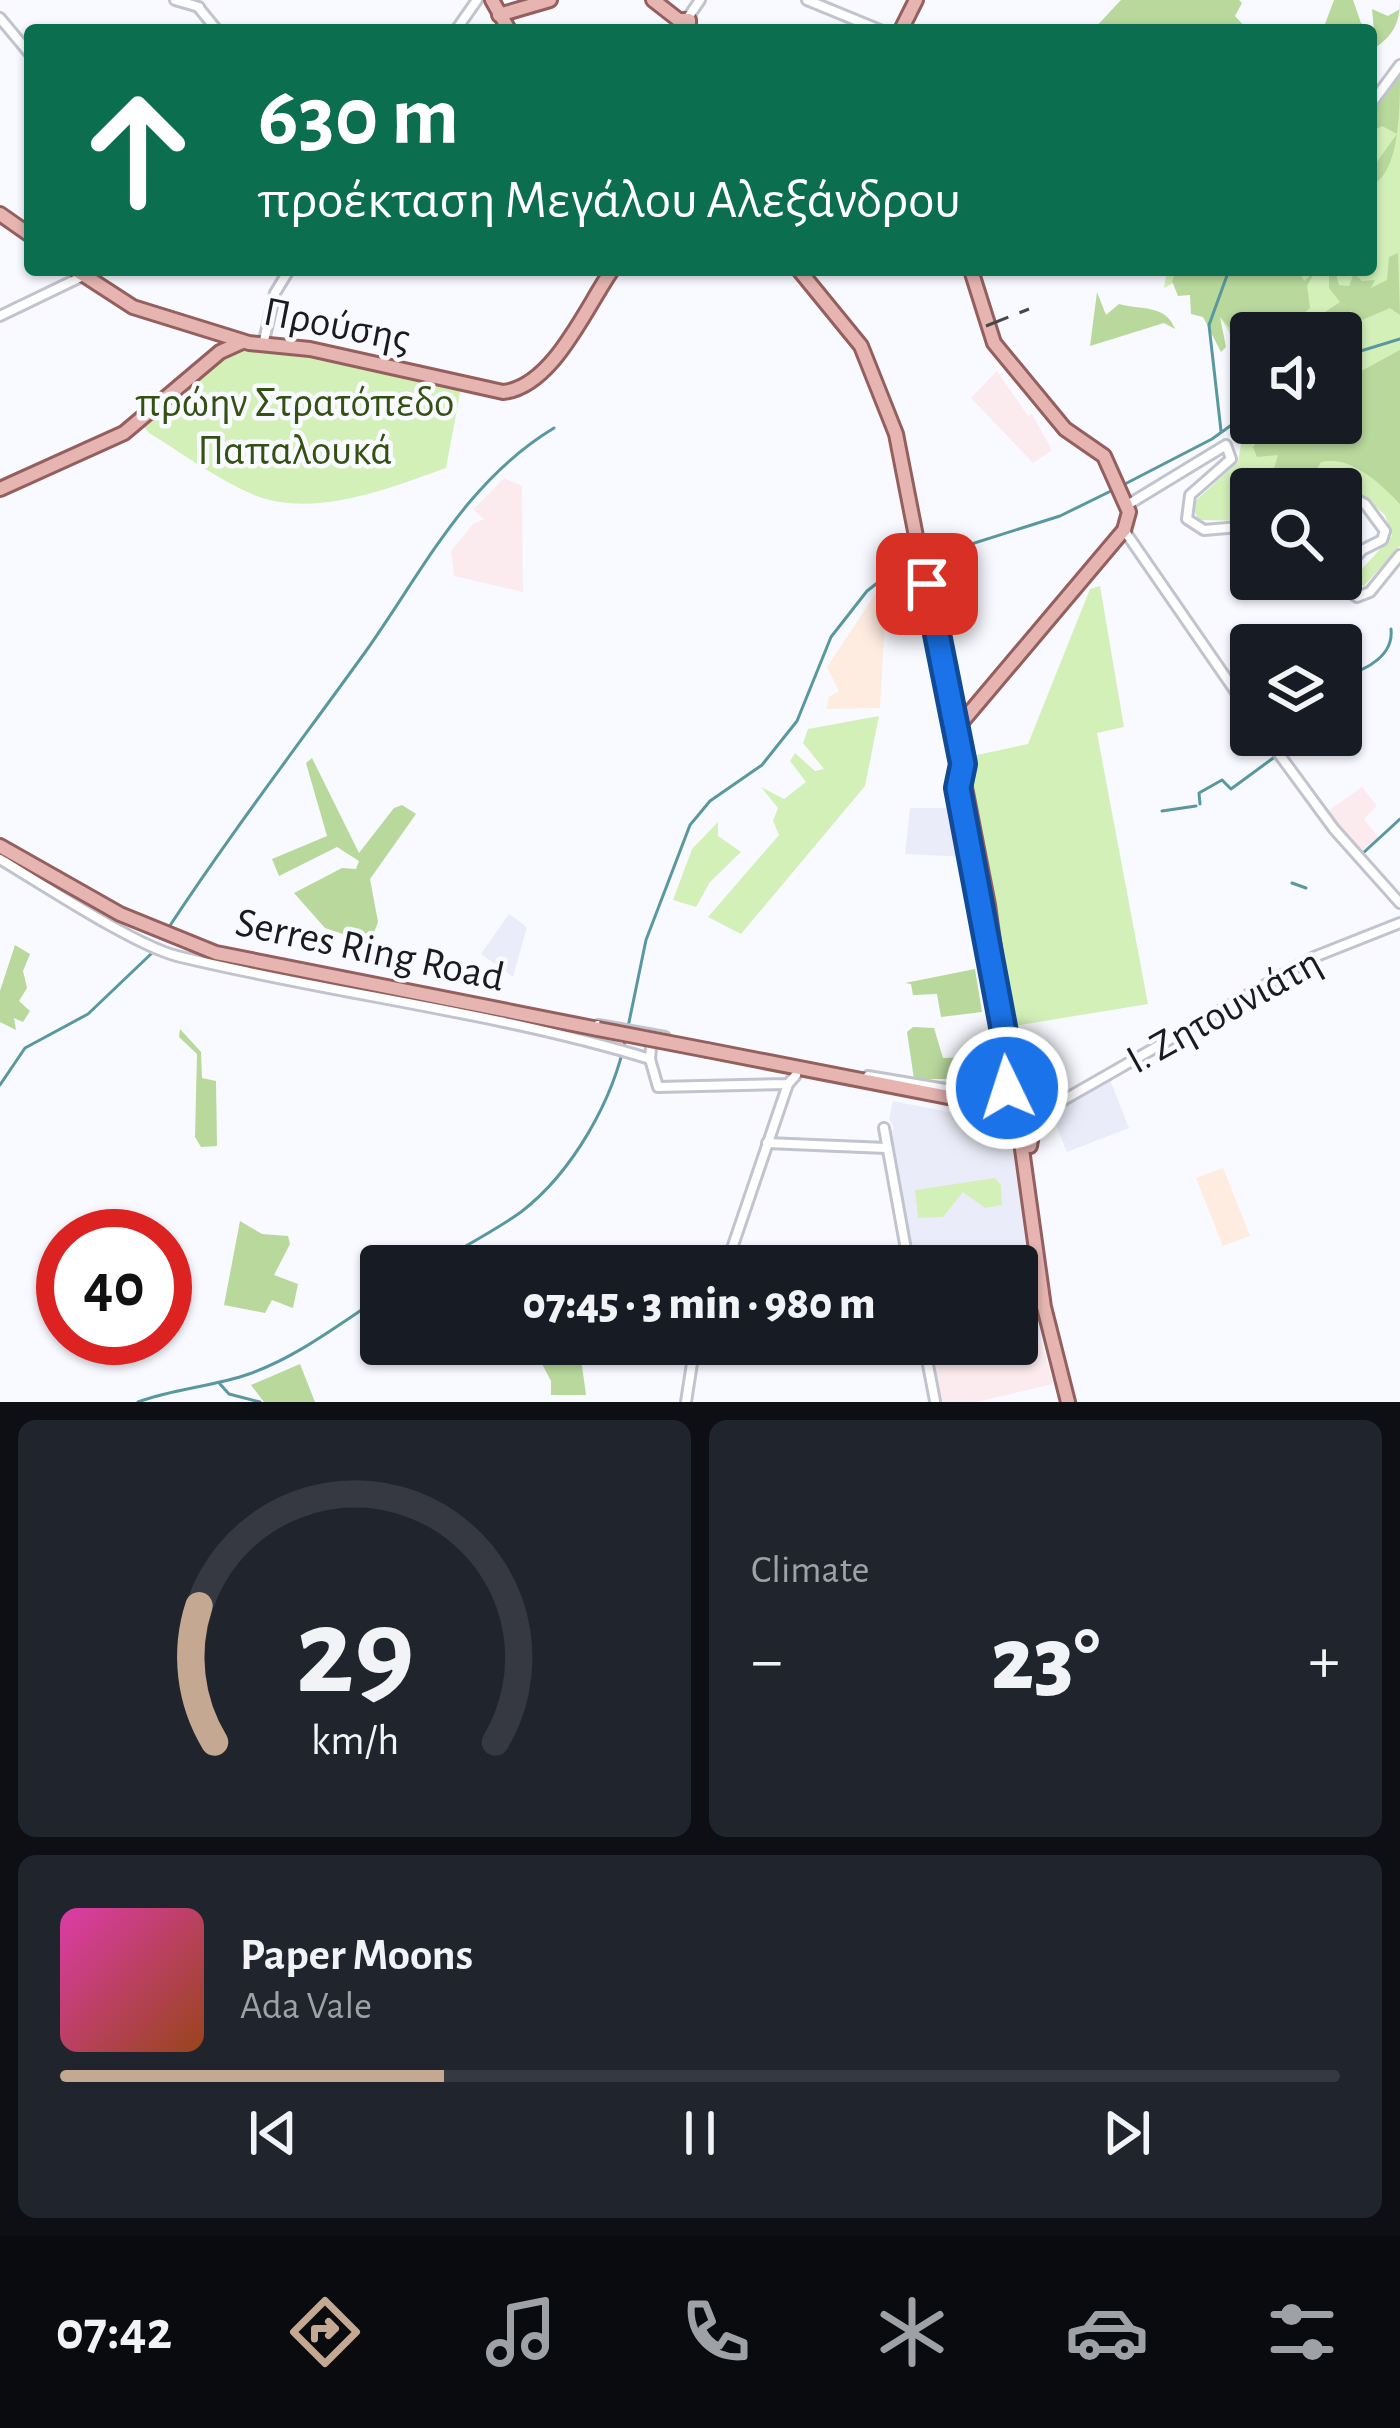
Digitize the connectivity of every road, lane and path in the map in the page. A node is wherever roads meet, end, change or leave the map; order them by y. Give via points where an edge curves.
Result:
1 (175, 0) edge
2 (492, 0) edge
3 (550, 0) edge
4 (653, 0) edge
5 (700, 0) edge
6 (808, 0) edge
7 (499, 15) junction
8 (0, 21) edge
9 (208, 24) edge
10 (504, 24) edge
11 (688, 24) edge
12 (866, 24) edge
13 (24, 50) edge
14 (1400, 65) edge
15 (1377, 96) edge
16 (73, 276) edge
17 (84, 276) edge
18 (285, 276) edge
19 (608, 276) edge
20 (805, 276) edge
21 (973, 276) edge
22 (0, 316) edge
23 (270, 327) junction
24 (229, 337) junction
25 (244, 342) junction
26 (262, 346) junction
27 (278, 347) junction
28 (220, 352) junction
29 (0, 489) edge
30 (1128, 501) junction
31 (1362, 502) edge
32 (1230, 528) edge
33 (1124, 530) junction
34 (1362, 550) edge
35 (1400, 555) edge
36 (1362, 596) edge
37 (1230, 684) edge
38 (956, 729) junction
39 (1280, 756) edge
40 (963, 764) junction
41 (0, 844) edge
42 (0, 859) edge
43 (1400, 903) edge
44 (988, 905) junction
45 (1400, 923) edge
46 (166, 932) junction
47 (987, 932) junction
48 (996, 957) junction
49 (652, 1032) junction
50 (650, 1059) junction
51 (748, 1059) junction
52 (1013, 1068) junction
53 (792, 1079) junction
54 (891, 1088) junction
55 (987, 1107) junction
56 (1025, 1115) junction
57 (884, 1128) dead end
58 (767, 1143) junction
59 (1026, 1146) junction
60 (886, 1148) junction
61 (733, 1245) edge
62 (905, 1245) edge
63 (1044, 1307) junction
64 (1043, 1329) dead end
65 (692, 1365) edge
66 (928, 1365) edge
67 (935, 1401) edge
68 (686, 1402) edge
69 (1072, 1402) edge

1 - 9 street
2 - 7 main road
3 - 7 main road
4 - 11 main road
5 - 11 street
6 - 12 street
7 - 10 main road
8 - 13 street
14 - 15 street
16 - 22 street
17 - 24 main road, Προύσης via 136,308
18 - 23 street
19 - 27 main road, Προύσης via 557,351 512,392
20 - 38 main road via 839,313 875,374 897,438
21 - 30 main road via 996,346 1062,426 1101,452
23 - 26 street
23 - 27 street
24 - 25 main road, Προύσης
24 - 28 main road
25 - 26 main road, Προύσης
25 - 28 main road
26 - 27 main road, Προύσης
28 - 29 main road via 126,432
30 - 32 street via 1227,446 1231,459 1190,495 1186,516 1204,530
30 - 33 main road
31 - 34 street via 1385,531
33 - 37 street
33 - 38 main road
35 - 36 street
38 - 40 main road
39 - 43 street
40 - 44 main road
40 - 47 street via 958,788
41 - 46 main road, Serres Ring Road
42 - 50 street via 165,951 278,981 585,1038
44 - 48 main road
44 - 56 main road
45 - 56 street, Ι. Ζητουνιάτη via 1314,957
46 - 49 street via 311,972
46 - 51 main road, Serres Ring Road, bridge via 281,970
47 - 48 main road
47 - 54 street via 1007,1088 993,1097
48 - 52 main road
49 - 50 street
49 - 54 street
50 - 53 street via 658,1087
51 - 53 main road, Serres Ring Road
51 - 54 main road, Serres Ring Road
52 - 55 main road via 1007,1096
52 - 56 main road
53 - 54 main road, Serres Ring Road
53 - 58 street
54 - 55 main road, Serres Ring Road
54 - 55 main road, Serres Ring Road
55 - 56 main road, Serres Ring Road
55 - 59 main road via 1013,1123
56 - 59 main road
57 - 60 street
58 - 60 street
58 - 61 street
59 - 63 main road
59 - 69 main road
60 - 62 street
63 - 64 main road
63 - 69 main road
65 - 68 street
66 - 67 street

